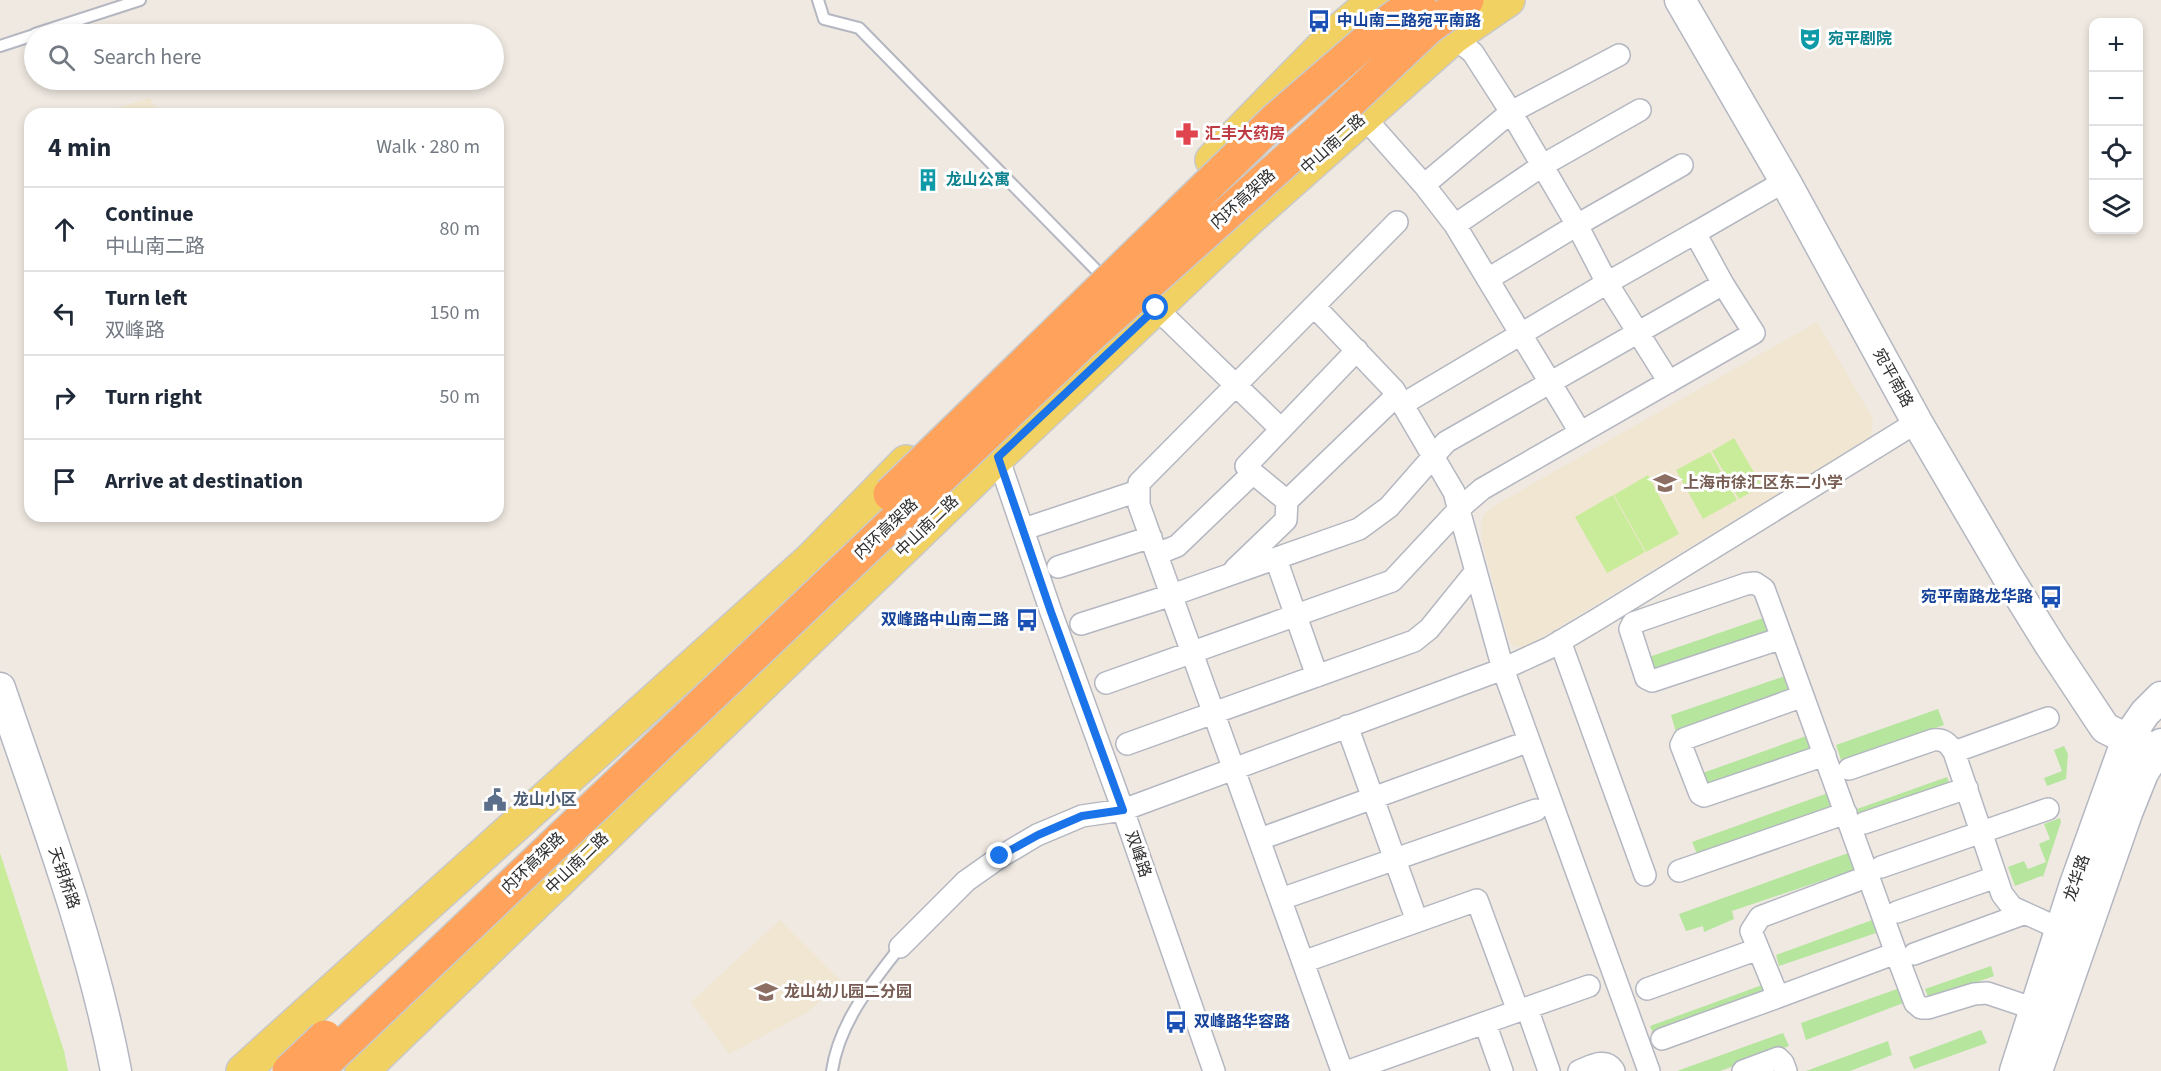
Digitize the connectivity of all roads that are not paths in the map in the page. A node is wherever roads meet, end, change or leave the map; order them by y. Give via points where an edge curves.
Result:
1 (140, 0) edge
2 (818, 0) edge
3 (1375, 0) edge
4 (1419, 0) edge
5 (1467, 0) edge
6 (1508, 0) edge
7 (1680, 0) edge
8 (66, 24) edge
9 (1455, 37) junction
10 (24, 38) edge
11 (0, 46) edge
12 (1619, 55) dead end
13 (1640, 110) dead end
14 (1511, 112) junction
15 (1364, 117) junction
16 (1543, 165) junction
17 (1682, 165) dead end
18 (1785, 181) junction
19 (1424, 185) junction
20 (1397, 222) dead end
21 (1455, 225) junction
22 (1577, 225) junction
23 (1695, 232) junction
24 (1100, 274) junction
25 (1488, 279) junction
26 (1607, 283) junction
27 (1723, 284) junction
28 (1314, 306) junction
29 (1156, 308) junction
30 (1637, 333) junction
31 (1520, 334) junction
32 (1357, 350) junction
33 (1548, 382) junction
34 (1669, 382) junction
35 (1236, 385) junction
36 (1400, 400) junction
37 (963, 408) junction
38 (1917, 422) junction
39 (1281, 429) junction
40 (1580, 432) junction
41 (1433, 456) junction
42 (998, 457) junction
43 (1253, 473) junction
44 (1138, 490) junction
45 (1460, 508) junction
46 (1286, 511) junction
47 (1024, 529) junction
48 (1154, 546) junction
49 (1312, 546) junction
50 (1276, 559) junction
51 (1058, 567) dead end
52 (1476, 571) junction
53 (1229, 575) junction
54 (1172, 595) junction
55 (1295, 616) junction
56 (1081, 624) dead end
57 (1782, 638) junction
58 (1560, 641) junction
59 (1193, 653) junction
60 (1503, 669) junction
61 (1317, 676) junction
62 (1106, 683) dead end
63 (0, 688) edge
64 (1803, 696) junction
65 (2161, 697) edge
66 (1215, 713) junction
67 (2048, 718) dead end
68 (1347, 726) junction
69 (2127, 740) junction
70 (1127, 744) dead end
71 (1516, 746) dead end
72 (1954, 752) junction
73 (1825, 755) junction
74 (2157, 761) edge
75 (1234, 768) junction
76 (1849, 769) dead end
77 (1967, 788) junction
78 (1373, 798) junction
79 (2048, 809) dead end
80 (1123, 810) junction
81 (1536, 810) dead end
82 (1845, 813) junction
83 (1864, 823) dead end
84 (1982, 833) junction
85 (1260, 839) junction
86 (1395, 859) junction
87 (1679, 871) dead end
88 (1875, 872) junction
89 (1646, 875) dead end
90 (1996, 877) junction
91 (1281, 899) junction
92 (1897, 912) dead end
93 (2023, 914) junction
94 (1417, 921) junction
95 (2060, 929) junction
96 (900, 947) joint
97 (1758, 949) junction
98 (1905, 954) junction
99 (1303, 962) junction
100 (1589, 986) dead end
101 (1647, 989) dead end
102 (1778, 997) junction
103 (2035, 1009) junction
104 (1522, 1010) junction
105 (1485, 1023) junction
106 (1662, 1039) dead end
107 (116, 1071) edge
108 (243, 1071) edge
109 (289, 1071) edge
110 (316, 1071) edge
111 (362, 1071) edge
112 (832, 1071) edge
113 (1214, 1071) edge
114 (1342, 1071) edge
115 (1349, 1071) edge
116 (1502, 1071) edge
117 (1549, 1071) edge
118 (1579, 1071) edge
119 (1614, 1071) edge
120 (1648, 1071) edge
121 (1743, 1071) edge
122 (1786, 1071) edge
123 (2015, 1071) edge
124 (2037, 1071) edge

1 - 8 lane
2 - 24 lane via 824,19 859,28
3 - 24 main road via 1336,33
4 - 109 highway, 内环高架路, bridge via 1275,120
5 - 110 highway, 内环高架路, bridge via 1429,27 1081,344
6 - 9 main road, 中山南二路
7 - 18 main road, 宛平南路
9 - 14 street via 1473,53
9 - 15 main road, 中山南二路
10 - 11 lane
12 - 14 street
13 - 16 street
14 - 16 street
14 - 19 street
15 - 19 street
15 - 29 main road, 中山南二路
16 - 21 street
16 - 22 street
17 - 22 street
18 - 23 street
18 - 38 main road, 宛平南路
19 - 21 street
20 - 28 street
21 - 25 street
22 - 25 street
22 - 26 street
23 - 26 street
23 - 27 street
24 - 37 main road
25 - 31 street
26 - 30 street
26 - 31 street
27 - 30 street
27 - 34 street via 1754,333
28 - 32 street
28 - 35 street
29 - 35 street
29 - 42 main road, 中山南二路
30 - 33 street
30 - 34 street
31 - 33 street
31 - 36 street
32 - 36 street
32 - 39 street
33 - 40 street
33 - 41 street via 1446,442
34 - 40 street
35 - 39 street
35 - 44 street via 1139,483
36 - 41 street
36 - 46 street
37 - 42 street, 双峰路
37 - 108 main road via 811,559
38 - 58 street
38 - 69 main road, 宛平南路 via 2022,601 2088,704 2105,728
39 - 43 street via 1246,465
40 - 45 street via 1495,481
41 - 45 street
41 - 49 street via 1389,507 1372,520 1359,529
42 - 47 street, 双峰路
42 - 111 main road, 中山南二路
43 - 46 street
43 - 48 street via 1177,546
44 - 47 street
44 - 48 street via 1139,505
45 - 52 street
45 - 55 street via 1392,581
46 - 49 street
46 - 53 street
47 - 80 street, 双峰路
48 - 51 street
48 - 54 street
49 - 50 street
50 - 53 street
50 - 55 street
52 - 60 street
52 - 61 street via 1429,629 1414,641
53 - 54 street
54 - 56 street
54 - 59 street
55 - 59 street
55 - 61 street
57 - 57 street via 1764,589 1755,583 1633,623 1630,629 1646,678 1652,681
57 - 64 street
58 - 60 street
58 - 89 street
59 - 62 street
59 - 66 street
60 - 68 street
60 - 120 street
61 - 66 street
63 - 107 main road, 天钥桥路 via 78,919
64 - 73 street
64 - 73 street via 1684,739 1681,745 1704,796
65 - 69 main road, 龙华路
66 - 70 street
66 - 75 street
67 - 72 street
68 - 75 street
68 - 78 street
69 - 74 main road
69 - 95 main road, 龙华路
71 - 78 street
72 - 76 street via 1941,739 1933,740
72 - 77 street
73 - 82 street
74 - 124 main road, 龙华路 via 2087,924
75 - 80 street
75 - 85 street
77 - 83 street
77 - 84 street
78 - 85 street
78 - 86 street
79 - 84 street
80 - 96 street via 1082,816 1000,856 966,881
80 - 113 street, 双峰路
81 - 86 street
82 - 87 street
82 - 88 street
84 - 88 street
84 - 90 street
85 - 91 street
86 - 91 street
86 - 94 street
88 - 97 street via 1760,917 1751,931
88 - 98 street
90 - 92 street
90 - 93 street via 2007,901
91 - 99 street
93 - 95 street
93 - 98 street
94 - 99 street
94 - 104 street via 1476,900
95 - 103 main road, 龙华路
96 - 112 lane via 860,998 834,1055
97 - 101 street
97 - 102 street
98 - 102 street
98 - 103 street via 1915,1003 1921,1008 1987,993
99 - 114 street
100 - 104 street
102 - 106 street
103 - 123 main road, 龙华路
104 - 105 street
104 - 117 street
105 - 115 street
105 - 116 street
118 - 119 street via 1606,1063
121 - 122 street via 1778,1058

